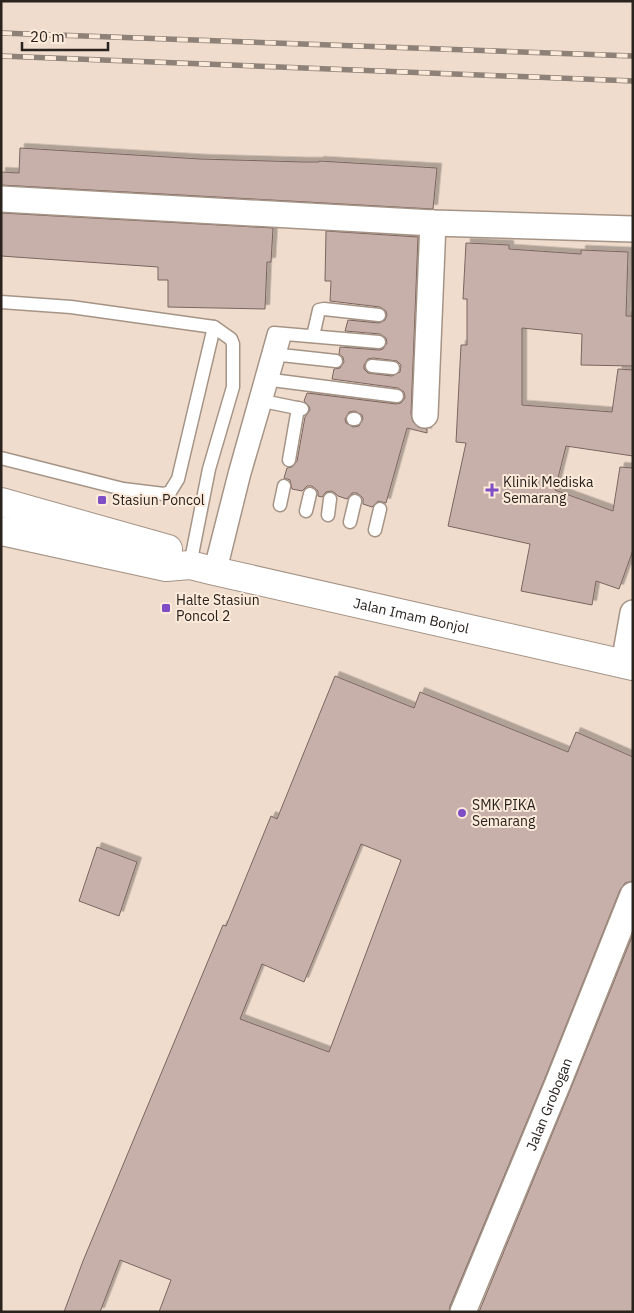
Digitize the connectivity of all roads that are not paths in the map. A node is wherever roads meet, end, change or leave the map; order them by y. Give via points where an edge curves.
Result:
1 (1, 199) edge
2 (433, 224) junction
3 (633, 229) edge
4 (1, 302) edge
5 (379, 315) dead end
6 (214, 327) junction
7 (313, 336) junction
8 (379, 342) dead end
9 (274, 354) junction
10 (336, 361) dead end
11 (372, 366) dead end
12 (393, 368) dead end
13 (267, 379) junction
14 (397, 396) dead end
15 (260, 401) junction
16 (425, 415) dead end
17 (1, 458) edge
18 (288, 460) dead end
19 (284, 486) dead end
20 (310, 494) dead end
21 (330, 499) dead end
22 (355, 501) dead end
23 (1, 502) edge
24 (280, 505) dead end
25 (380, 509) dead end
26 (306, 511) dead end
27 (328, 515) dead end
28 (350, 522) dead end
29 (375, 530) dead end
30 (1, 531) edge
31 (207, 569) junction
32 (633, 614) edge
33 (628, 665) edge
34 (633, 895) edge
35 (463, 1312) edge

1 - 2 street
2 - 3 street
2 - 16 street
4 - 6 lane via 71,307
5 - 7 lane via 318,310
6 - 17 lane via 178,479 170,492 123,489
6 - 31 lane via 234,344 233,387 209,469
7 - 8 lane
7 - 9 lane via 279,334
9 - 10 lane
9 - 13 lane
11 - 12 lane
13 - 14 lane
13 - 15 lane
15 - 18 lane via 300,409
15 - 31 lane
19 - 24 lane
20 - 26 lane
21 - 27 lane
22 - 28 lane
23 - 31 main road, Jalan Imam Bonjol via 169,550
25 - 29 lane
30 - 31 main road, Jalan Imam Bonjol via 166,567
31 - 33 main road, Jalan Imam Bonjol
32 - 33 street
34 - 35 street, Jalan Grobogan

